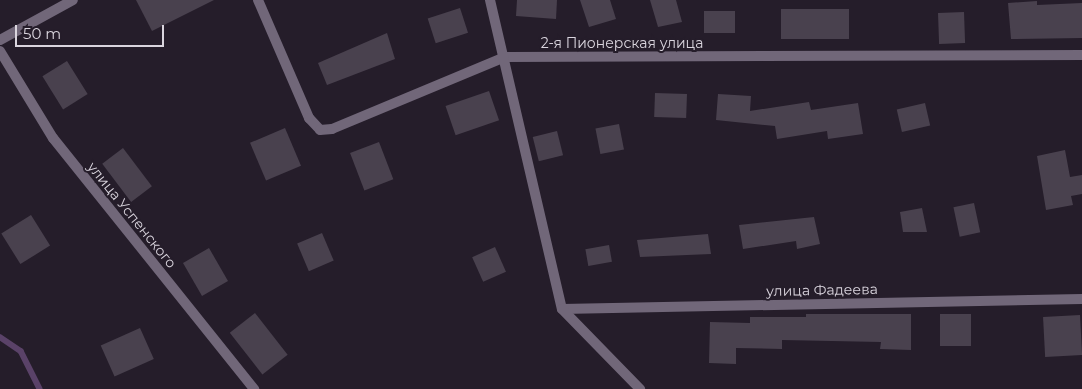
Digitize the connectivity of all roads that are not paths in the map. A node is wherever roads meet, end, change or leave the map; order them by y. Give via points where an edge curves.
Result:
1 (73, 0) edge
2 (258, 0) edge
3 (490, 0) edge
4 (0, 40) edge
5 (0, 52) edge
6 (1082, 55) edge
7 (505, 57) junction
8 (1082, 300) edge
9 (562, 309) junction
10 (254, 389) edge
11 (640, 389) edge

1 - 4 street
2 - 7 street, 2-я Пионерская улица via 309,118 320,130 332,129
3 - 7 street
5 - 10 street, улица Успенского via 53,138
6 - 7 street, 2-я Пионерская улица
7 - 9 street
8 - 9 street, улица Фадеева
9 - 11 street

